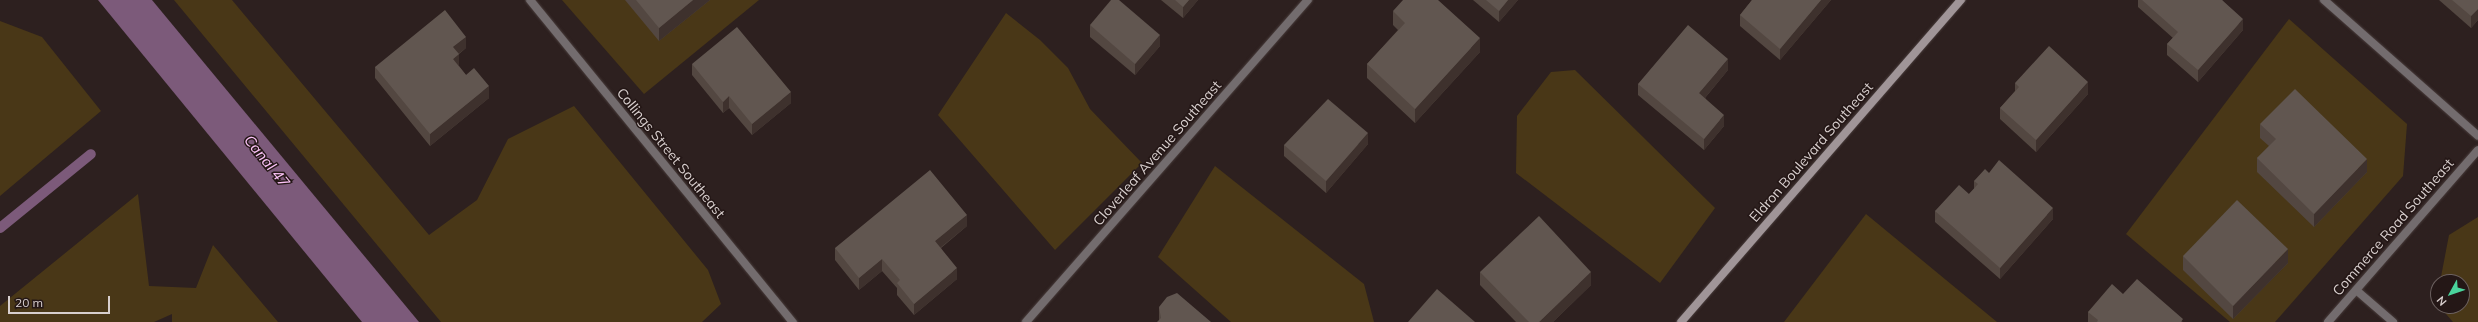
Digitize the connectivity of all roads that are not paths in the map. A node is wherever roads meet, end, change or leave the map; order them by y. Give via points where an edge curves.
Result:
1 (530, 0) edge
2 (1308, 0) edge
3 (1961, 0) edge
4 (2324, 0) edge
5 (2478, 136) edge
6 (2478, 150) edge
7 (2356, 290) junction
8 (793, 322) edge
9 (1026, 322) edge
10 (1681, 322) edge
11 (2328, 322) edge
12 (2393, 322) edge

1 - 8 street, Collings Street Southeast
2 - 9 street, Cloverleaf Avenue Southeast
3 - 10 street, Eldron Boulevard Southeast
4 - 5 street
6 - 7 street, Commerce Road Southeast
7 - 11 street, Commerce Road Southeast
7 - 12 street

